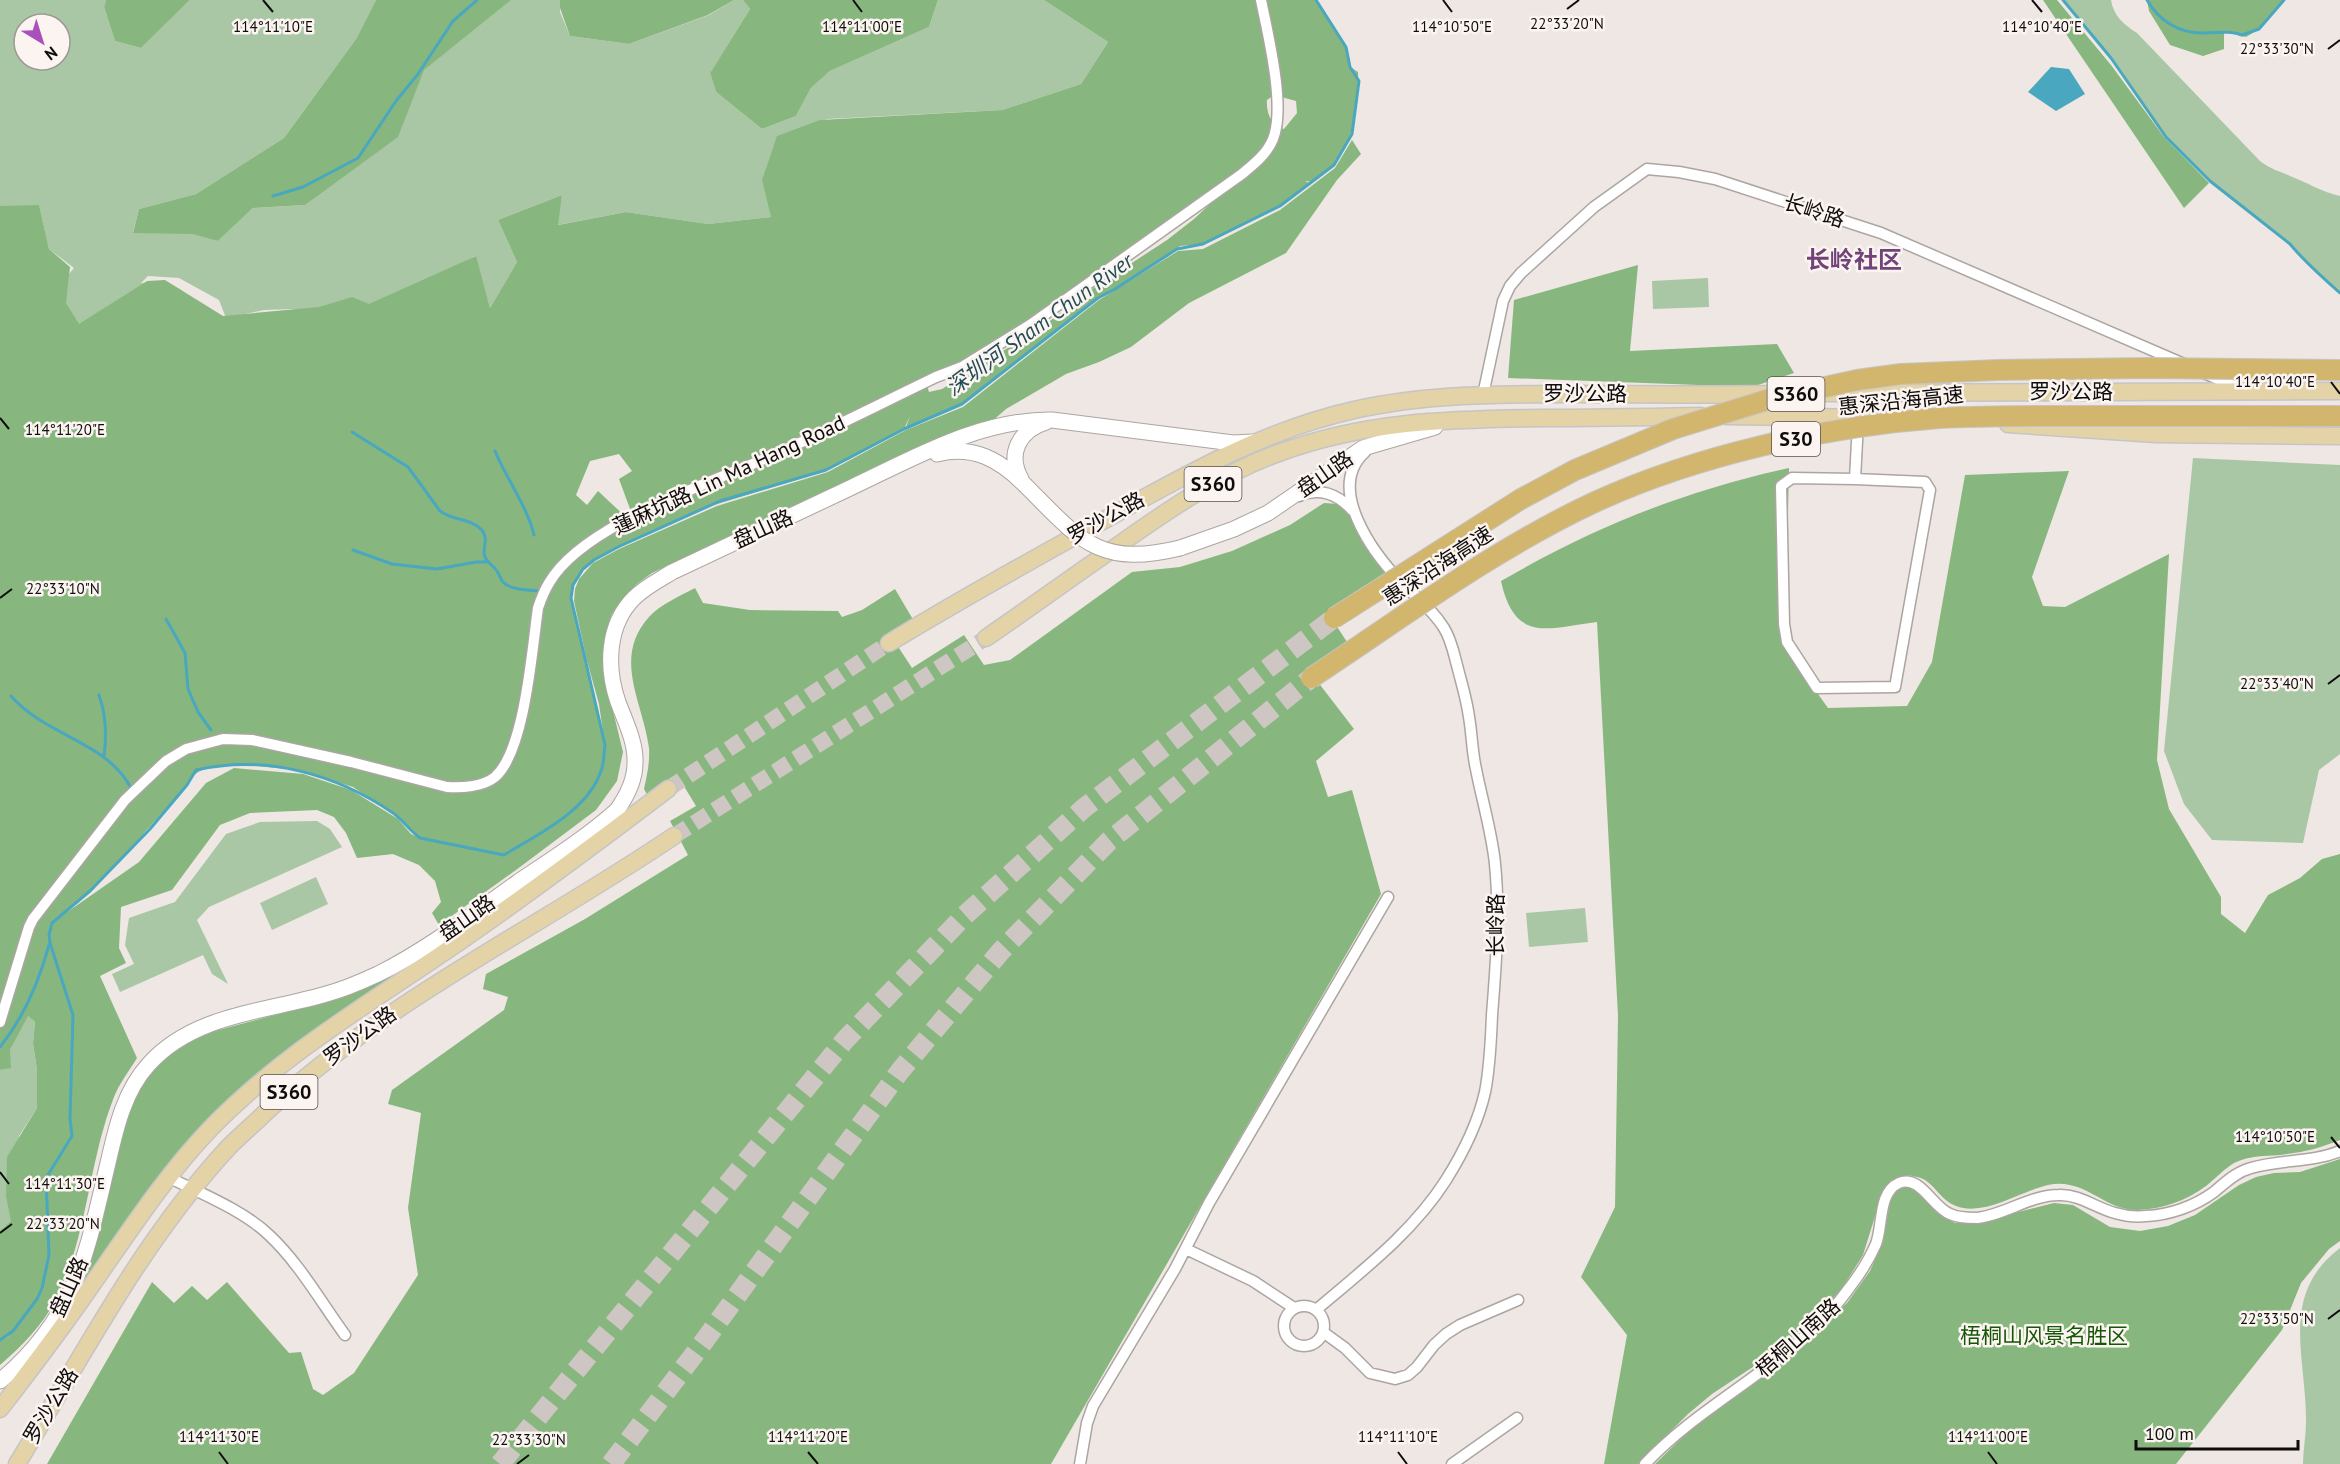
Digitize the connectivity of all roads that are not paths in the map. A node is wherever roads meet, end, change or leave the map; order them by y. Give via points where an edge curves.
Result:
1 (1261, 0) edge
2 (2340, 370) edge
3 (2245, 391) junction
4 (2340, 391) edge
5 (1483, 395) junction
6 (2340, 416) edge
7 (1859, 417) junction
8 (1476, 419) junction
9 (1052, 420) junction
10 (2340, 436) edge
11 (1257, 441) junction
12 (1383, 441) junction
13 (903, 464) junction
14 (1855, 479) junction
15 (1025, 485) junction
16 (1276, 508) junction
17 (1355, 515) junction
18 (1334, 618) tunnel mouth
19 (986, 638) tunnel mouth
20 (889, 642) tunnel mouth
21 (1311, 678) tunnel mouth
22 (668, 789) tunnel mouth
23 (675, 836) tunnel mouth
24 (1388, 897) dead end
25 (0, 1022) edge
26 (2340, 1151) edge
27 (168, 1177) junction
28 (192, 1189) junction
29 (1186, 1249) junction
30 (1518, 1300) dead end
31 (1294, 1308) junction
32 (1316, 1310) junction
33 (1323, 1332) junction
34 (345, 1335) dead end
35 (0, 1381) edge
36 (0, 1409) edge
37 (1517, 1418) dead end
38 (17, 1464) edge
39 (1080, 1464) edge
40 (1452, 1464) edge
41 (1645, 1464) edge

1 - 25 street, 蓮麻坑路 Lin Ma Hang Road via 1277,120 1266,151 1242,174 1074,295 962,367 782,452 676,496 593,540 549,581 543,595 519,730 510,759 494,778 462,788 447,787 252,740 223,739 186,749 166,761 125,800 33,919
2 - 18 highway, 惠深沿海高速 / S30, bridge via 1998,370 1901,374 1814,388 1673,429 1575,470 1521,499
3 - 4 main road, 罗沙公路 / S360
3 - 5 main road, 罗沙公路 / S360
3 - 5 street, 长岭路 via 1881,233 1715,178 1647,169 1594,207 1510,286 1503,301
5 - 11 main road, 罗沙公路 / S360 via 1356,410
6 - 21 highway, 惠深沿海高速 / S30, bridge via 1939,418 1844,430 1738,453 1594,502 1461,579
7 - 8 main road, 罗沙公路 / S360
7 - 10 main road, 罗沙公路 / S360 via 2156,434
7 - 14 street
8 - 12 main road, 盘山路
8 - 19 main road, 罗沙公路 / S360 via 1408,423 1348,433 1300,446 1235,472 1167,511
9 - 11 main road, 盘山路 via 1233,443
9 - 13 main road, 盘山路 via 993,426
9 - 15 main road via 1030,429 1019,441 1015,464
11 - 20 main road, 罗沙公路 / S360 via 1172,482
12 - 16 main road, 盘山路 via 1354,453
12 - 17 street, 长岭路 via 1360,457 1351,471 1349,487
13 - 15 main road, 盘山路 via 942,453 971,452 993,459
13 - 35 main road, 盘山路 via 672,572 634,598 614,633 610,655 615,692 633,746 633,780 627,796 605,820 433,942 378,974 325,995 203,1026 182,1036 148,1064 135,1081 116,1127 73,1289 42,1340
14 - 14 street via 1792,478 1781,486 1787,642 1817,688 1895,687 1930,490 1924,482
15 - 16 main road, 盘山路, bridge via 1069,529 1115,554 1146,555 1180,548 1243,526
16 - 17 street, 长岭路 via 1302,494 1325,492 1340,498
17 - 32 street, 长岭路 via 1394,574 1438,620 1452,646 1469,716 1472,752 1495,864 1497,958 1485,1092 1460,1156 1405,1232
22 - 27 main road, 罗沙公路 / S360 via 290,1059 232,1108
23 - 28 main road, 罗沙公路 / S360 via 352,1040 296,1084
24 - 29 street
26 - 41 street, 梧桐山南路 via 2252,1167 2198,1202 2146,1216 2115,1214 2061,1195 2045,1196 1979,1218 1963,1218 1940,1208 1915,1184 1899,1183 1887,1195 1876,1242 1842,1298 1789,1350 1692,1420
27 - 28 street
27 - 36 main road, 罗沙公路 / S360
28 - 34 street via 268,1234
28 - 38 main road, 罗沙公路 / S360 via 107,1312
29 - 31 street via 1253,1281
29 - 39 street via 1093,1406
30 - 33 street via 1460,1325 1434,1345 1408,1375 1395,1379 1370,1373
31 - 32 street via 1309,1306
31 - 33 street via 1285,1319 1289,1338 1307,1345
32 - 33 street via 1323,1321
37 - 40 street

